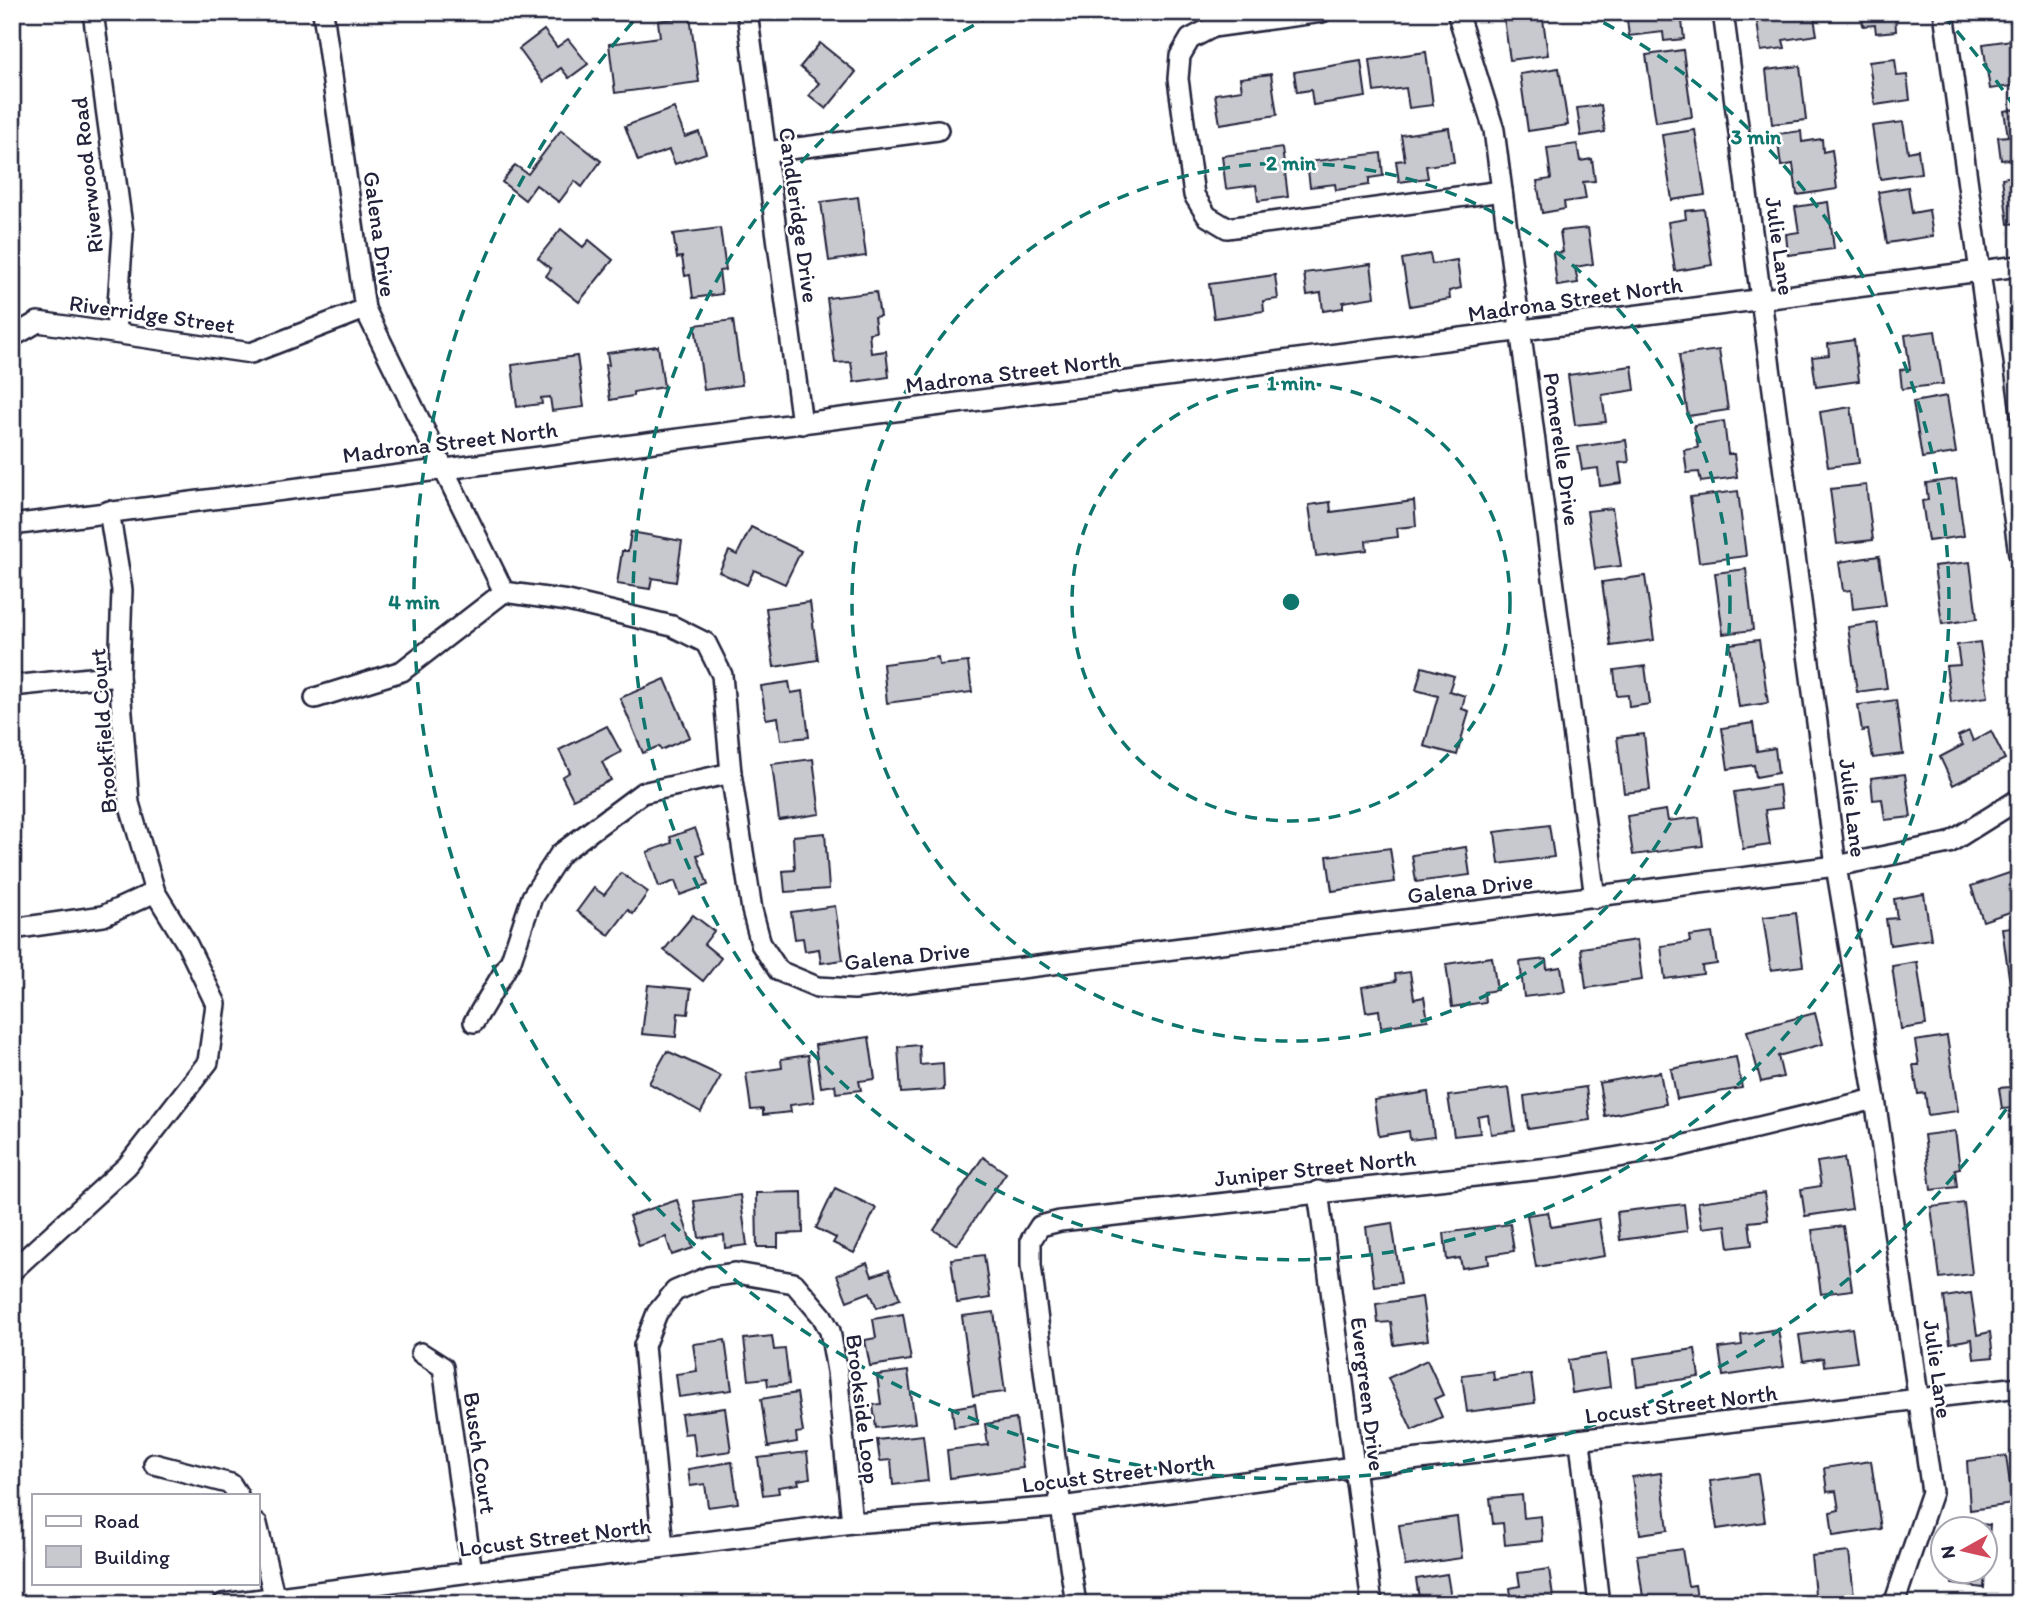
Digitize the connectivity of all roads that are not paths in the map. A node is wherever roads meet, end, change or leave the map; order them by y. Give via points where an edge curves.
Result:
1 (93, 12) edge
2 (323, 12) edge
3 (747, 12) edge
4 (1322, 12) edge
5 (1457, 12) edge
6 (1723, 12) edge
7 (1944, 12) edge
8 (938, 130) dead end
9 (766, 152) junction
10 (1502, 191) junction
11 (2019, 266) edge
12 (1979, 270) junction
13 (1763, 298) junction
14 (365, 309) junction
15 (1522, 332) junction
16 (116, 333) junction
17 (12, 337) edge
18 (802, 424) junction
19 (441, 467) junction
20 (109, 512) junction
21 (12, 525) edge
22 (2019, 554) edge
23 (504, 592) junction
24 (120, 674) junction
25 (12, 686) edge
26 (315, 698) dead end
27 (732, 773) junction
28 (2019, 799) edge
29 (1836, 866) junction
30 (155, 892) junction
31 (1595, 898) junction
32 (12, 929) edge
33 (474, 1022) dead end
34 (1875, 1099) junction
35 (1318, 1191) junction
36 (12, 1271) edge
37 (421, 1353) dead end
38 (2019, 1387) edge
39 (1917, 1399) junction
40 (1580, 1442) junction
41 (154, 1464) dead end
42 (1353, 1468) junction
43 (237, 1494) edge
44 (1061, 1507) junction
45 (852, 1523) junction
46 (259, 1532) edge
47 (663, 1547) junction
48 (472, 1572) junction
49 (276, 1600) edge
50 (223, 1604) edge
51 (1076, 1604) edge
52 (1372, 1604) edge
53 (1600, 1604) edge
54 (1895, 1604) edge

1 - 16 street, Riverwood Road via 123,233
2 - 14 street, Galena Drive
3 - 9 street, Candleridge Drive
4 - 10 street via 1213,27 1191,39 1180,56 1178,79 1194,195 1207,216 1227,228
5 - 10 street, Pomerelle Drive via 1493,130
6 - 13 street, Julie Lane
7 - 12 street
8 - 9 street
9 - 18 street, Candleridge Drive
10 - 15 street, Pomerelle Drive
11 - 12 street, Madrona Street North
12 - 13 street, Madrona Street North
12 - 22 street
13 - 15 street, Madrona Street North
13 - 29 street, Julie Lane
14 - 16 street, Riverridge Street via 251,353
14 - 19 street, Galena Drive
15 - 18 street, Madrona Street North
15 - 31 street, Pomerelle Drive
16 - 17 street, Riverridge Street via 38,322
18 - 19 street, Madrona Street North
19 - 20 street, Madrona Street North
19 - 23 street, Galena Drive
20 - 21 street, Madrona Street North
20 - 24 street, Brookfield Court via 122,590
23 - 26 street via 402,671
23 - 27 street, Galena Drive via 568,601 672,626 706,643 722,675
24 - 25 street
24 - 30 street, Brookfield Court via 129,803
27 - 31 street, Galena Drive via 761,944 779,971 817,987 854,989
27 - 33 street via 642,793 560,855 532,897 511,960
28 - 29 street, Galena Drive via 1949,844
29 - 31 street, Galena Drive
29 - 34 street, Julie Lane
30 - 32 street via 103,916
30 - 36 street, Brookfield Court via 216,1004 208,1062 127,1166
34 - 35 street, Juniper Street North via 1559,1167
34 - 39 street, Julie Lane
35 - 42 street, Evergreen Drive
35 - 44 street, Juniper Street North via 1040,1226 1031,1240 1031,1265
37 - 48 street, Busch Court via 443,1367
38 - 39 street, Locust Street North
39 - 40 street, Locust Street North
39 - 54 street, Julie Lane via 1932,1492
40 - 42 street, Locust Street North
40 - 53 street
41 - 43 street via 231,1484
42 - 44 street, Locust Street North
42 - 52 street, Evergreen Drive
44 - 45 street, Locust Street North
44 - 51 street
45 - 47 street, Locust Street North
45 - 47 street, Brookside Loop via 830,1331 794,1283 736,1273 708,1277 676,1291 657,1313 644,1346
46 - 49 street
47 - 48 street, Locust Street North
48 - 49 street, Locust Street North
49 - 50 street, Locust Street North

